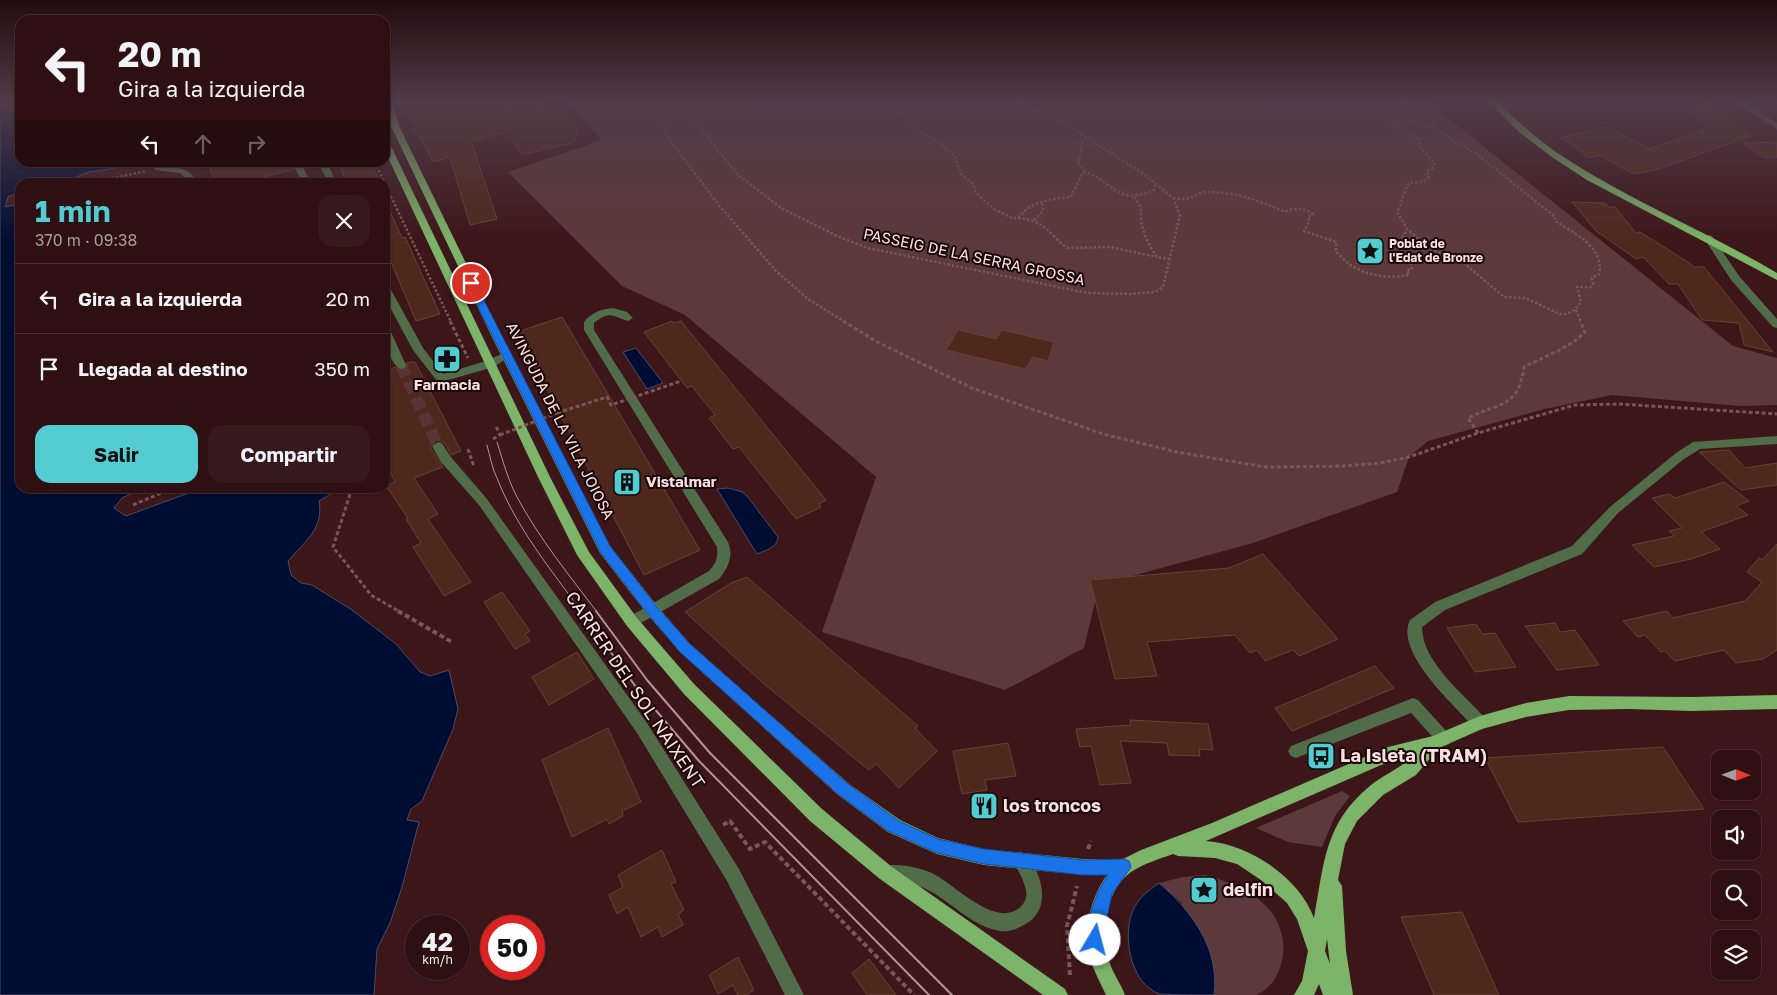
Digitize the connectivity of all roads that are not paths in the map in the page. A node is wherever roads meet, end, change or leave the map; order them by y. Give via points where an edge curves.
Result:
1 (406, 148) edge
2 (1545, 148) edge
3 (390, 153) edge
4 (163, 167) edge
5 (192, 178) edge
6 (1709, 238) junction
7 (1777, 277) edge
8 (390, 297) edge
9 (628, 318) dead end
10 (1777, 325) edge
11 (390, 341) edge
12 (506, 355) junction
13 (490, 364) junction
14 (401, 365) tunnel mouth
15 (1777, 440) edge
16 (438, 446) tunnel mouth
17 (652, 611) junction
18 (632, 622) junction
19 (1777, 702) edge
20 (1480, 723) junction
21 (1439, 741) junction
22 (1296, 751) dead end
23 (1168, 848) junction
24 (1021, 860) junction
25 (1332, 864) junction
26 (1124, 867) junction
27 (886, 873) junction
28 (1316, 951) junction
29 (795, 995) edge
30 (1059, 995) edge
31 (1116, 995) edge
32 (1303, 995) edge
33 (1332, 995) edge
34 (1344, 995) edge

1 - 12 main road, AVINGUDA DE LA VILA JOIOSA
2 - 6 main road via 1584,174
3 - 13 main road
4 - 5 street via 169,172 186,171
6 - 7 main road
6 - 10 street via 1735,278
8 - 13 street via 418,350 440,378
9 - 17 street via 608,310 589,322 590,330 723,546 725,555 722,567 714,575
11 - 14 street
12 - 13 street
12 - 17 main road, AVINGUDA DE LA VILA JOIOSA via 605,549
13 - 18 main road via 584,555
15 - 20 street via 1697,446 1614,510 1576,550 1440,606 1415,624 1415,640 1425,662
16 - 29 street, CARRER DEL SOL NAIXENT via 445,459 483,502 642,728 733,875
17 - 18 street
17 - 24 main road, AVINGUDA DE LA VILA JOIOSA via 685,648 843,789 894,826 937,846 984,857
18 - 27 main road via 689,689 816,815
19 - 20 main road via 1569,703 1526,710
20 - 21 main road
21 - 22 street via 1413,705
21 - 23 main road via 1393,752
21 - 25 main road via 1410,770 1377,790 1351,815
23 - 26 main road
23 - 28 main road via 1215,850 1241,858 1267,874 1293,897 1304,915
24 - 26 main road, AVINGUDA DE LA VILA JOIOSA via 1083,867
24 - 27 street via 1036,893 1032,909 1018,920 1002,923 983,917 926,879
25 - 28 main road
25 - 34 main road via 1337,950
26 - 31 main road via 1106,890 1095,940 1102,968
27 - 30 main road
28 - 32 main road via 1310,985
28 - 33 main road

